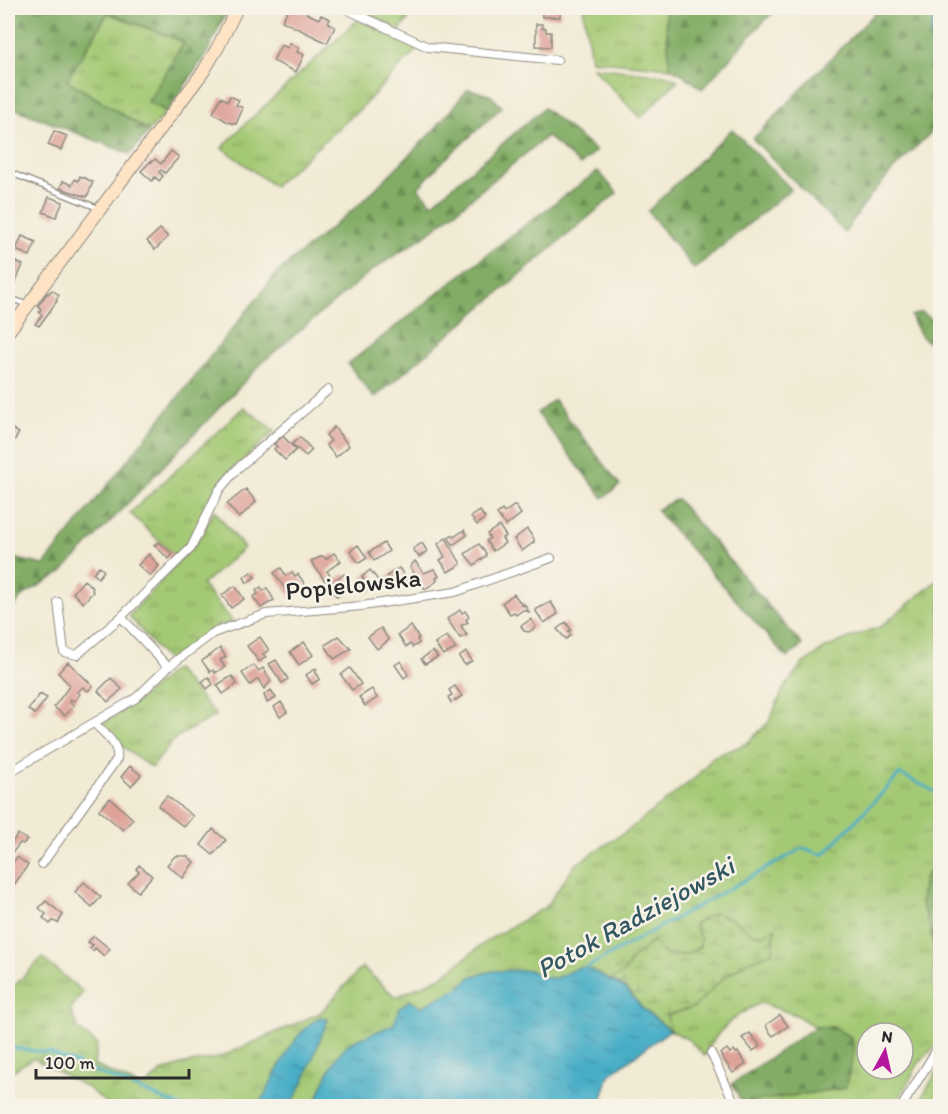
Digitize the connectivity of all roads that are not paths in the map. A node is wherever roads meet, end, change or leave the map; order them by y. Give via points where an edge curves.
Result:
1 (237, 8) edge
2 (344, 8) edge
3 (557, 60) dead end
4 (11, 173) dead end
5 (100, 209) junction
6 (8, 297) edge
7 (27, 305) junction
8 (8, 332) edge
9 (328, 390) dead end
10 (550, 558) dead end
11 (58, 602) dead end
12 (121, 617) junction
13 (168, 667) junction
14 (95, 724) junction
15 (8, 773) edge
16 (42, 864) dead end
17 (940, 1048) edge
18 (711, 1053) dead end
19 (736, 1107) edge
20 (902, 1107) edge

1 - 5 street via 203,72
2 - 3 street via 428,46
4 - 5 lane
5 - 7 street
6 - 7 lane
7 - 8 street
9 - 12 street via 238,468 219,490 191,548
10 - 13 street, Popielowska via 454,592 362,606 266,614 213,633
11 - 12 street via 64,652 77,655
12 - 13 street
13 - 14 street, Popielowska via 136,698
14 - 15 street, Popielowska
14 - 16 street via 114,744 117,759
17 - 20 street
18 - 19 street

